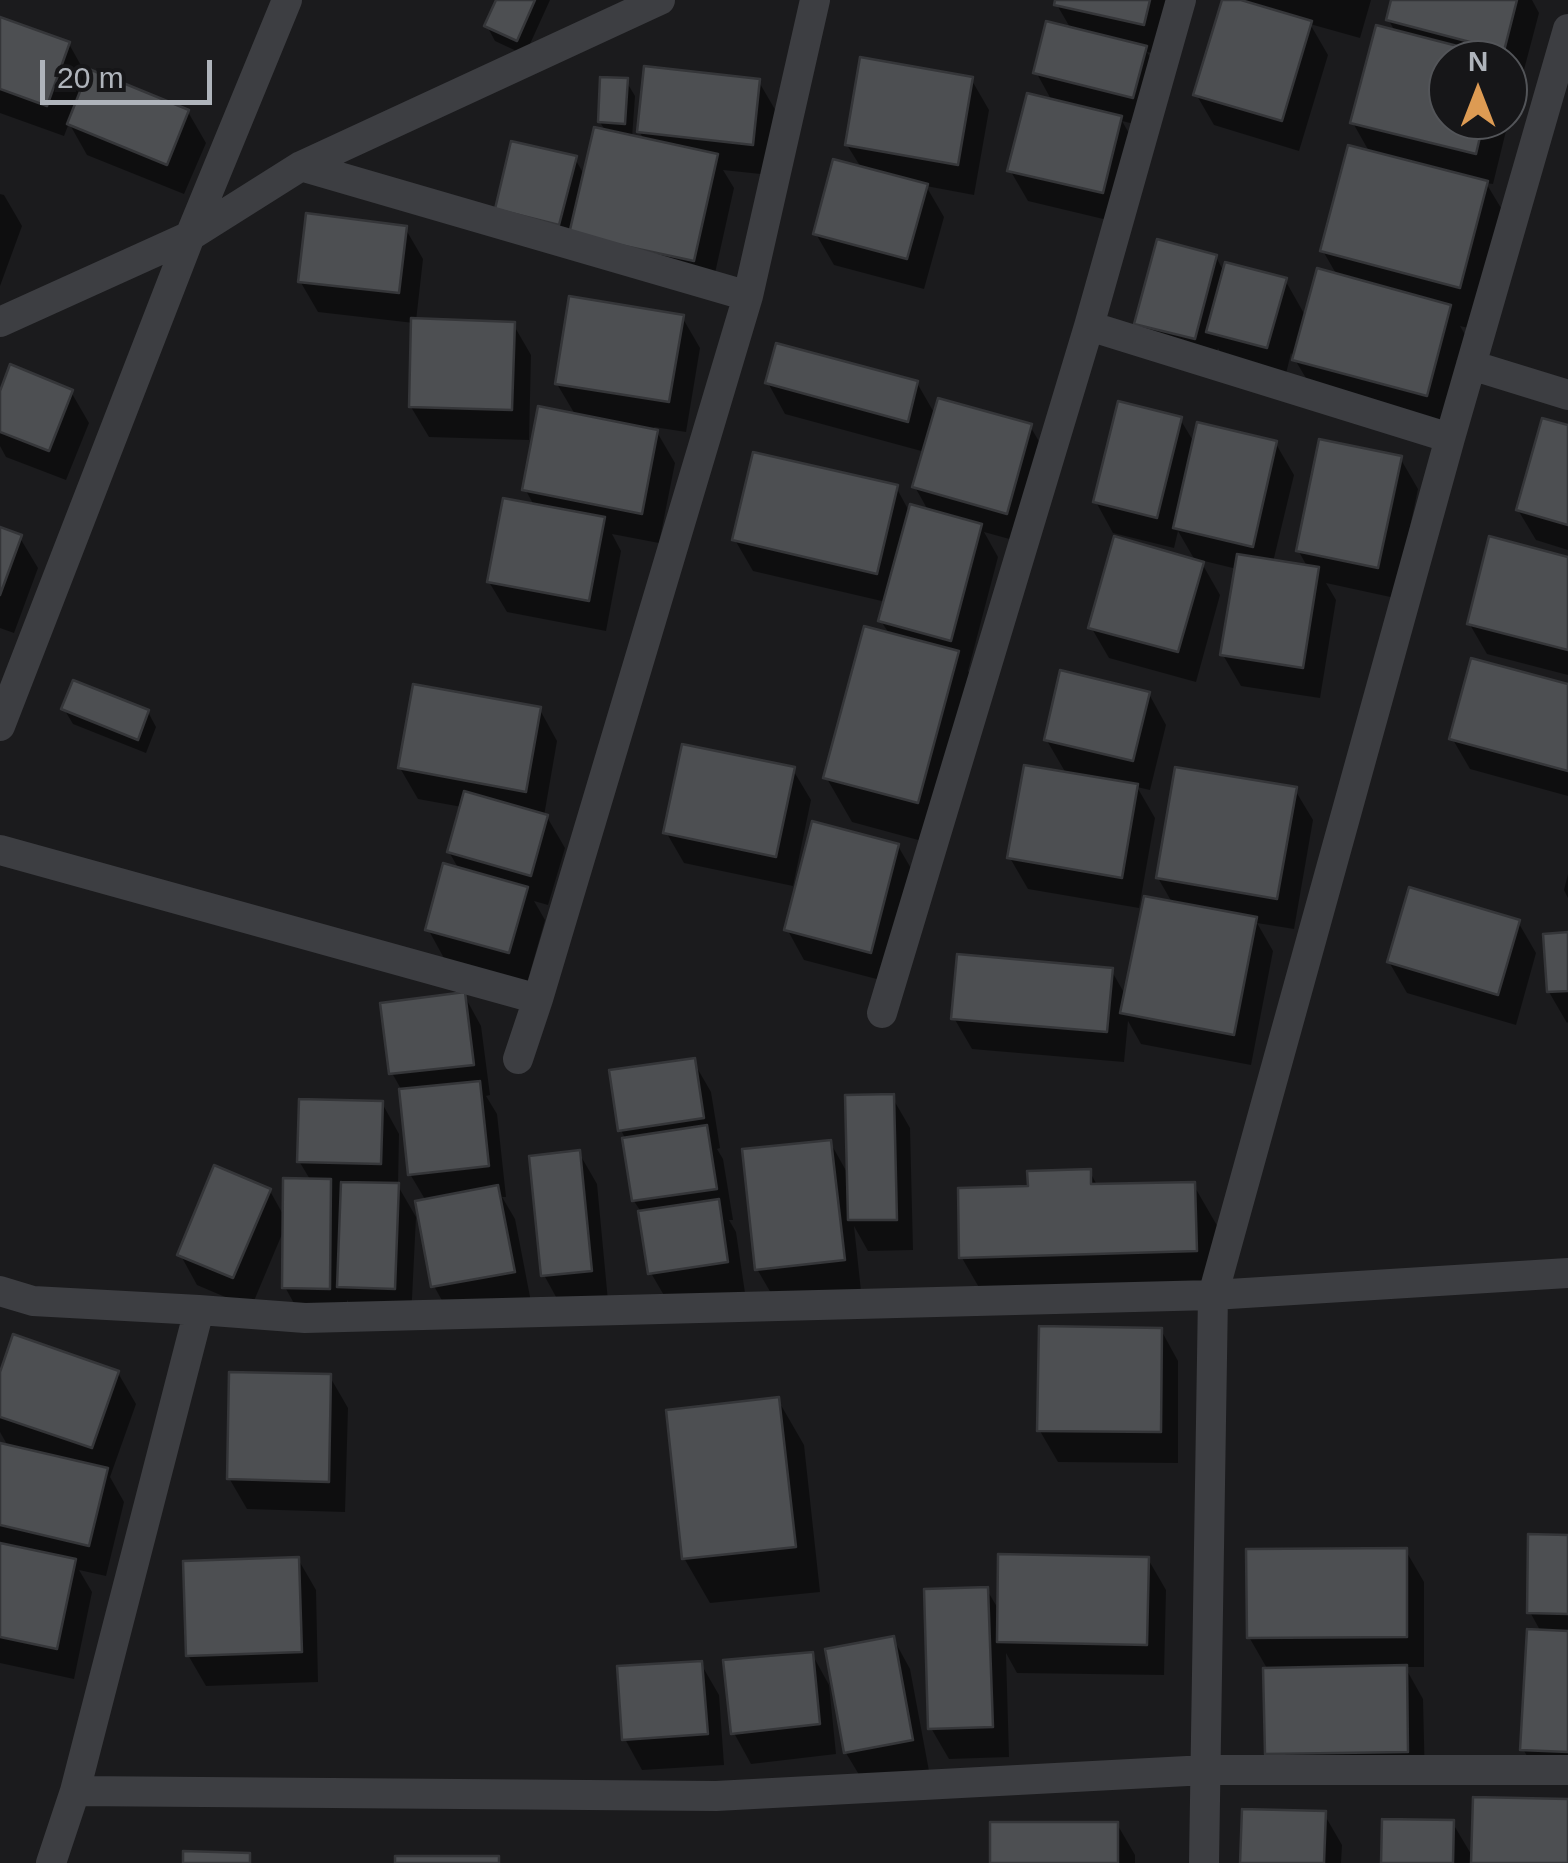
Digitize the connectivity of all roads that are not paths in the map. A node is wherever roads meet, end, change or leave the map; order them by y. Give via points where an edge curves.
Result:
1 (287, 0) edge
2 (660, 0) edge
3 (815, 0) edge
4 (1181, 0) edge
5 (1568, 29) edge
6 (301, 166) junction
7 (190, 236) junction
8 (748, 296) junction
9 (0, 322) edge
10 (1089, 326) junction
11 (1471, 366) junction
12 (1568, 395) edge
13 (1450, 438) junction
14 (0, 726) edge
15 (0, 850) edge
16 (538, 999) junction
17 (882, 1013) dead end
18 (518, 1059) dead end
19 (1568, 1272) edge
20 (0, 1291) edge
21 (1213, 1294) junction
22 (200, 1310) junction
23 (1206, 1770) junction
24 (1568, 1770) edge
25 (75, 1790) junction
26 (51, 1863) edge
27 (1204, 1863) edge

1 - 7 street
2 - 6 street
3 - 8 street
4 - 10 street
5 - 11 street
6 - 7 street
6 - 8 street
7 - 9 street
7 - 14 street
8 - 16 street
10 - 13 street
10 - 17 street
11 - 12 street
11 - 13 street
13 - 21 street
15 - 16 street
16 - 18 street
19 - 21 street
20 - 22 street via 33,1301
21 - 22 street via 305,1318
21 - 23 street
22 - 25 street
23 - 24 street
23 - 25 street via 716,1796
23 - 27 street
25 - 26 street

